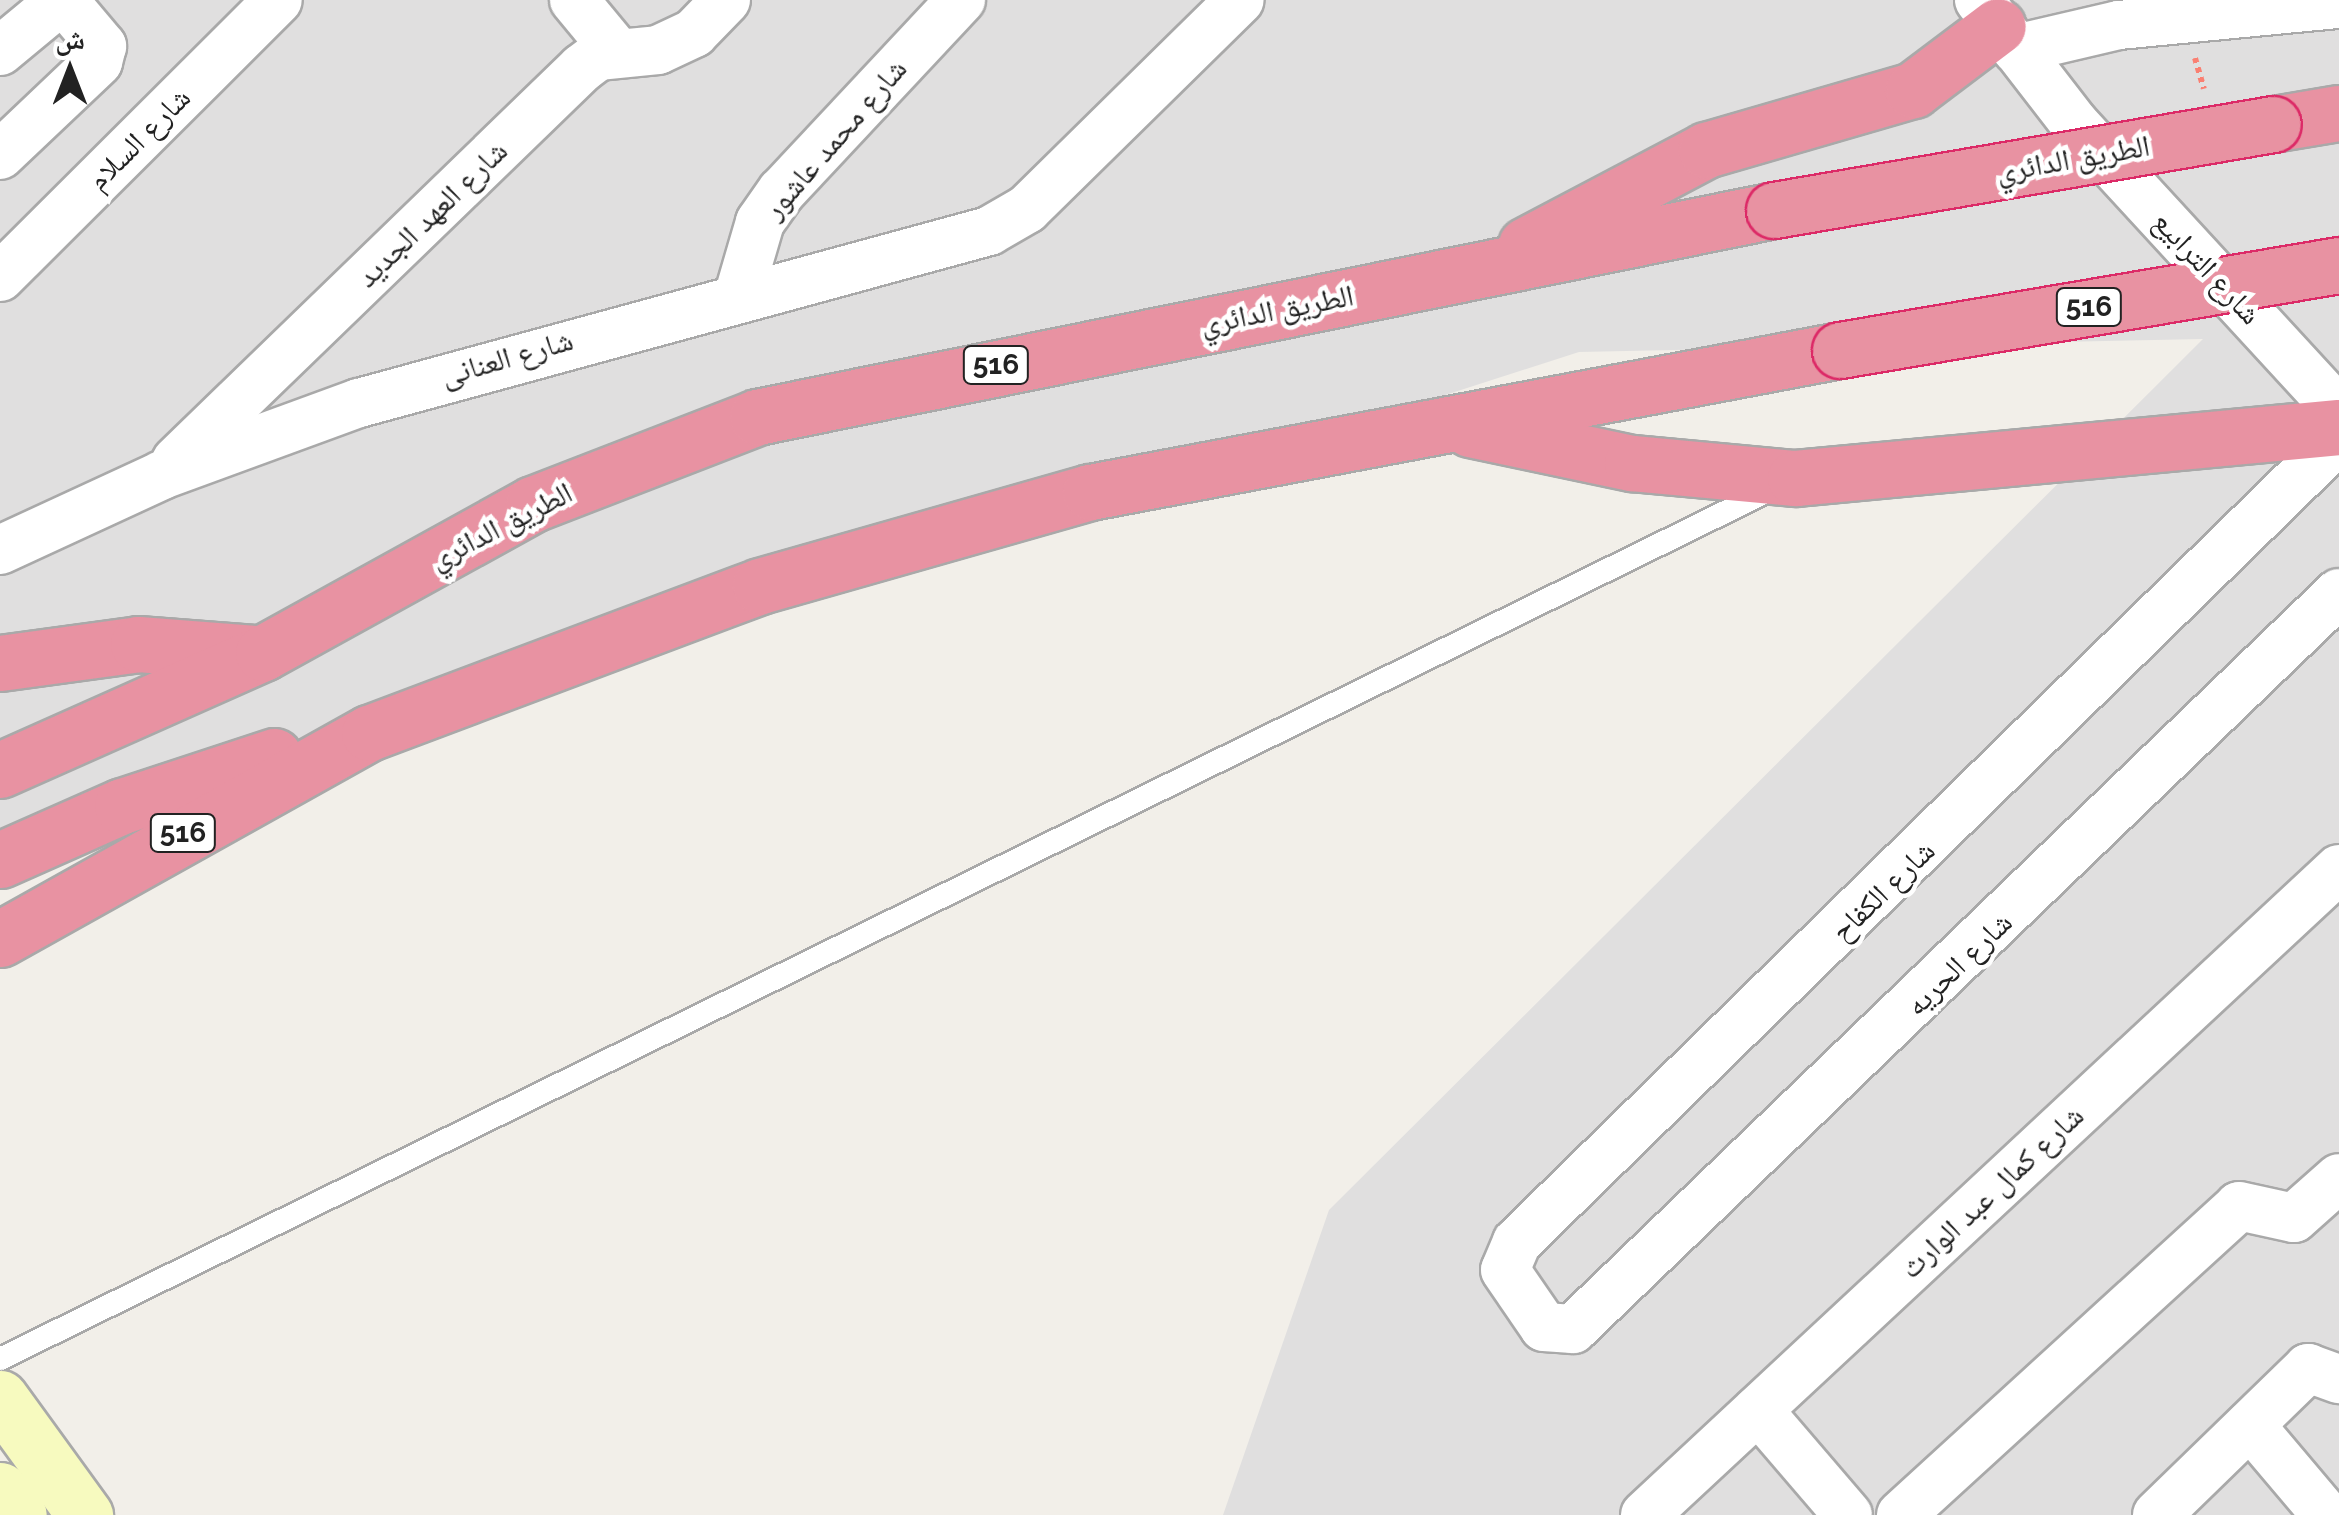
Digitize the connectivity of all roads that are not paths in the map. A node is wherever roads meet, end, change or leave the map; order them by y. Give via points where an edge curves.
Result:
1 (574, 0) edge
2 (726, 0) edge
3 (961, 0) edge
4 (1240, 0) edge
5 (273, 2) edge
6 (2339, 4) edge
7 (2129, 12) edge
8 (1998, 25) edge
9 (0, 51) edge
10 (617, 52) junction
11 (2339, 113) edge
12 (0, 155) edge
13 (2339, 265) edge
14 (1484, 270) junction
15 (0, 277) edge
16 (739, 294) junction
17 (2339, 411) edge
18 (1448, 424) junction
19 (2339, 427) edge
20 (2339, 439) edge
21 (162, 475) junction
22 (1796, 478) junction
23 (0, 550) edge
24 (2339, 592) edge
25 (262, 653) junction
26 (0, 663) edge
27 (369, 733) junction
28 (0, 770) edge
29 (0, 860) edge
30 (2339, 868) edge
31 (0, 939) edge
32 (2339, 1178) edge
33 (1574, 1330) joint
34 (0, 1359) edge
35 (2339, 1379) edge
36 (0, 1398) edge
37 (1758, 1410) junction
38 (2250, 1424) junction
39 (0, 1490) edge
40 (19, 1515) edge
41 (85, 1515) edge
42 (1644, 1515) edge
43 (1848, 1515) edge
44 (1901, 1515) edge
45 (2157, 1515) edge
46 (2326, 1515) edge

1 - 10 street
2 - 10 street, شارع العهد الجديد via 694,33 658,50
3 - 16 street, شارع محمد عاشور via 782,191 760,222
4 - 16 street, شارع العنانى via 1027,209 948,246
5 - 15 street, شارع السلام
6 - 7 street
7 - 8 street
8 - 14 highway via 1913,90 1670,164
8 - 17 street, شارع الترابيع via 2075,124
9 - 12 street via 62,7 100,40 98,62
10 - 21 street, شارع العهد الجديد via 582,68
11 - 14 highway, الطريق الدائري / 516, bridge via 1774,210
13 - 18 highway, 516, bridge
14 - 25 highway, الطريق الدائري / 516 via 758,417 533,504
16 - 21 street, شارع العنانى via 474,366
18 - 22 highway via 1632,463
18 - 27 highway, 516 via 1090,492 934,533 566,653
19 - 22 highway
20 - 33 street, شارع الكفاح via 1518,1242 1507,1256 1509,1282 1552,1333
21 - 23 street, شارع العنانى
22 - 34 lane
24 - 33 street, شارع الحريه
25 - 26 highway via 138,644
25 - 28 highway, الطريق الدائري / 516
27 - 29 highway, 516 via 202,777
27 - 31 highway, 516
30 - 37 street, شارع كمال عبد الوارث
32 - 44 street via 2301,1214 2239,1206
35 - 38 street via 2308,1368
36 - 41 street
37 - 42 street, شارع كمال عبد الوارث
37 - 43 street
38 - 45 street
38 - 46 street
39 - 40 street

